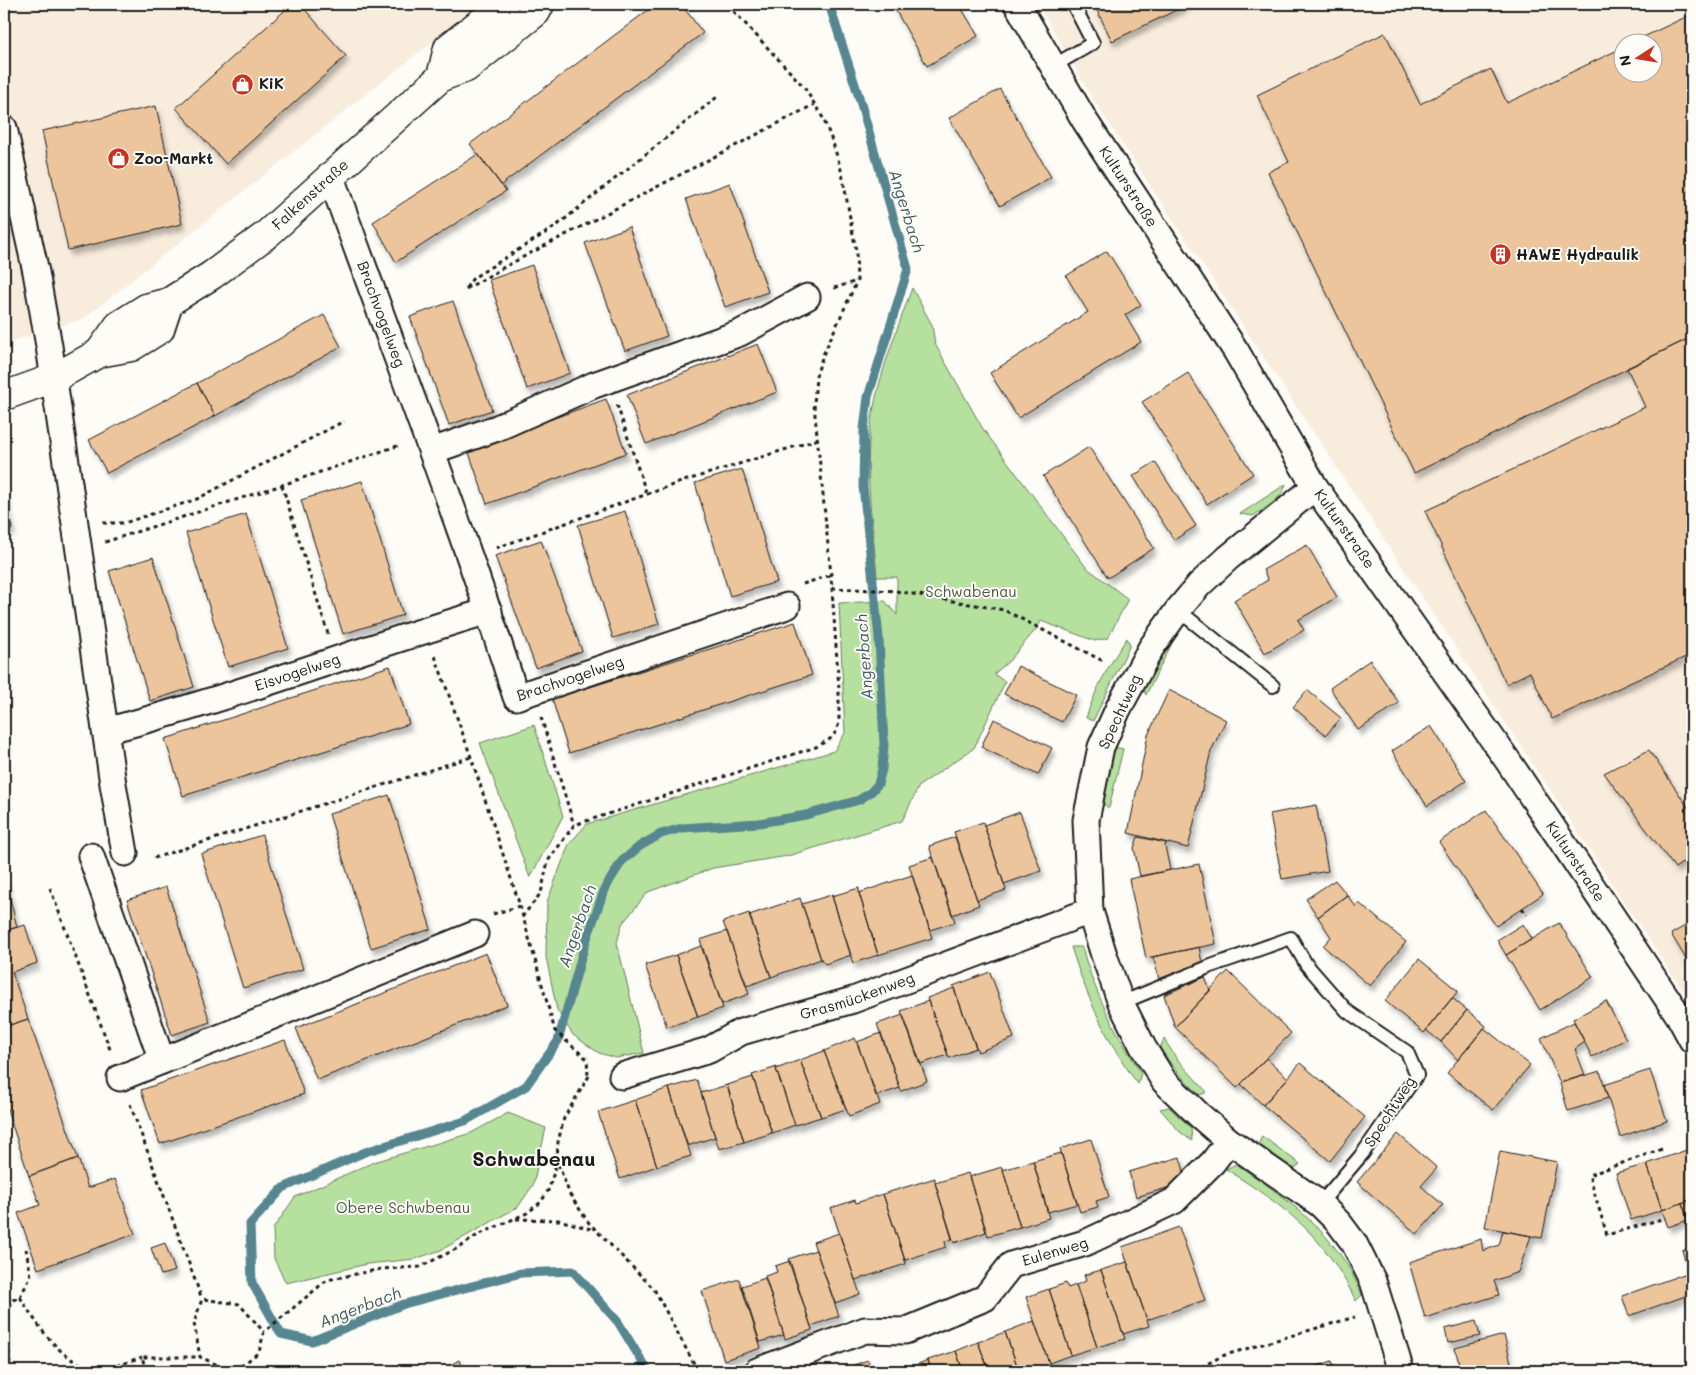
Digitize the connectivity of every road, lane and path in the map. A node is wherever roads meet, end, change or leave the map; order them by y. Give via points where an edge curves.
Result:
1 (504, 4) edge
2 (540, 4) edge
3 (1017, 4) edge
4 (1073, 4) edge
5 (1053, 66) junction
6 (441, 77) junction
7 (718, 98) dead end
8 (815, 104) dead end
9 (4, 128) edge
10 (331, 177) junction
11 (808, 297) dead end
12 (54, 378) junction
13 (608, 380) junction
14 (4, 396) edge
15 (344, 421) dead end
16 (817, 440) dead end
17 (430, 443) junction
18 (282, 486) junction
19 (1315, 487) junction
20 (647, 494) junction
21 (99, 522) dead end
22 (98, 544) dead end
23 (492, 550) dead end
24 (787, 606) dead end
25 (1178, 610) junction
26 (489, 611) junction
27 (425, 629) junction
28 (336, 660) junction
29 (1105, 662) dead end
30 (1273, 686) dead end
31 (534, 692) junction
32 (105, 731) junction
33 (471, 756) junction
34 (574, 825) junction
35 (125, 853) dead end
36 (91, 856) dead end
37 (154, 858) dead end
38 (1522, 908) dead end
39 (1090, 911) junction
40 (1527, 915) dead end
41 (522, 917) junction
42 (475, 934) dead end
43 (1121, 1002) junction
44 (1686, 1013) edge
45 (1692, 1040) edge
46 (162, 1061) junction
47 (588, 1076) junction
48 (622, 1076) joint
49 (120, 1078) dead end
50 (1229, 1141) junction
51 (1662, 1148) dead end
52 (557, 1161) junction
53 (1320, 1204) junction
54 (1664, 1218) dead end
55 (513, 1219) junction
56 (595, 1230) junction
57 (26, 1249) dead end
58 (20, 1296) junction
59 (1382, 1310) junction
60 (264, 1332) junction
61 (142, 1357) junction
62 (200, 1357) junction
63 (10, 1371) edge
64 (146, 1371) edge
65 (231, 1371) edge
66 (235, 1371) edge
67 (698, 1371) edge
68 (757, 1371) edge
69 (1194, 1371) edge
70 (1401, 1371) edge

1 - 6 street via 448,48
2 - 6 street, Falkenstraße via 536,12 466,68
3 - 5 street, Kulturstraße
4 - 5 lane via 1093,43
5 - 19 street, Kulturstraße via 1236,351
6 - 10 street, Falkenstraße
7 - 8 path via 555,227 473,278 466,289
9 - 12 street via 36,272
10 - 12 street, Falkenstraße via 266,235 170,302 160,329 131,348 98,353
10 - 17 street, Brachvogelweg
11 - 13 street via 740,333
12 - 14 street, Falkenstraße
12 - 32 street
13 - 17 street via 497,428
13 - 20 path
15 - 21 path via 197,499 124,523
16 - 20 path
17 - 18 path
17 - 26 street, Brachvogelweg
18 - 22 path
18 - 28 path
19 - 25 street, Spechtweg via 1228,558
19 - 44 street, Kulturstraße
20 - 23 path
24 - 31 street, Brachvogelweg
25 - 30 lane
25 - 39 street, Spechtweg via 1151,648 1101,747 1086,820
26 - 27 street, Eisvogelweg
26 - 31 street, Brachvogelweg via 516,698
27 - 28 street, Eisvogelweg
27 - 33 path
28 - 32 street, Eisvogelweg
29 - 34 path via 1004,610 888,590 832,588 839,724 830,739 797,754
31 - 34 path
32 - 35 street
33 - 37 path
33 - 41 path
34 - 41 path via 548,861 541,892
36 - 46 street
38 - 40 path
39 - 43 street, Spechtweg
39 - 48 street, Grasmückenweg via 853,1000 741,1032 709,1050
41 - 47 path via 555,1030 587,1058
42 - 46 street
43 - 50 street, Spechtweg via 1164,1081
43 - 53 lane, Spechtweg via 1291,938 1306,964 1347,1011 1407,1052 1416,1076 1363,1153
44 - 45 street, Kulturstraße
46 - 49 street
47 - 48 path
47 - 52 path via 564,1118
50 - 53 street, Spechtweg
50 - 68 street, Eulenweg via 1174,1201 1085,1243 1011,1265 985,1298 905,1332 865,1330
51 - 54 path via 1589,1175 1606,1235
52 - 55 path via 549,1189 541,1202
52 - 56 path via 570,1195
53 - 59 street, Spechtweg via 1354,1243 1373,1280
55 - 56 path via 558,1220
55 - 60 path via 420,1267 381,1269 327,1280
56 - 67 path via 654,1289
57 - 58 path via 31,1276
58 - 61 path via 51,1341 73,1360 90,1368 109,1367
58 - 63 path via 13,1300 8,1312
59 - 69 path via 1222,1356
59 - 70 street, Spechtweg
60 - 62 path via 239,1304 202,1299 194,1323
60 - 66 path via 259,1352
61 - 62 path
61 - 64 path
62 - 65 path

